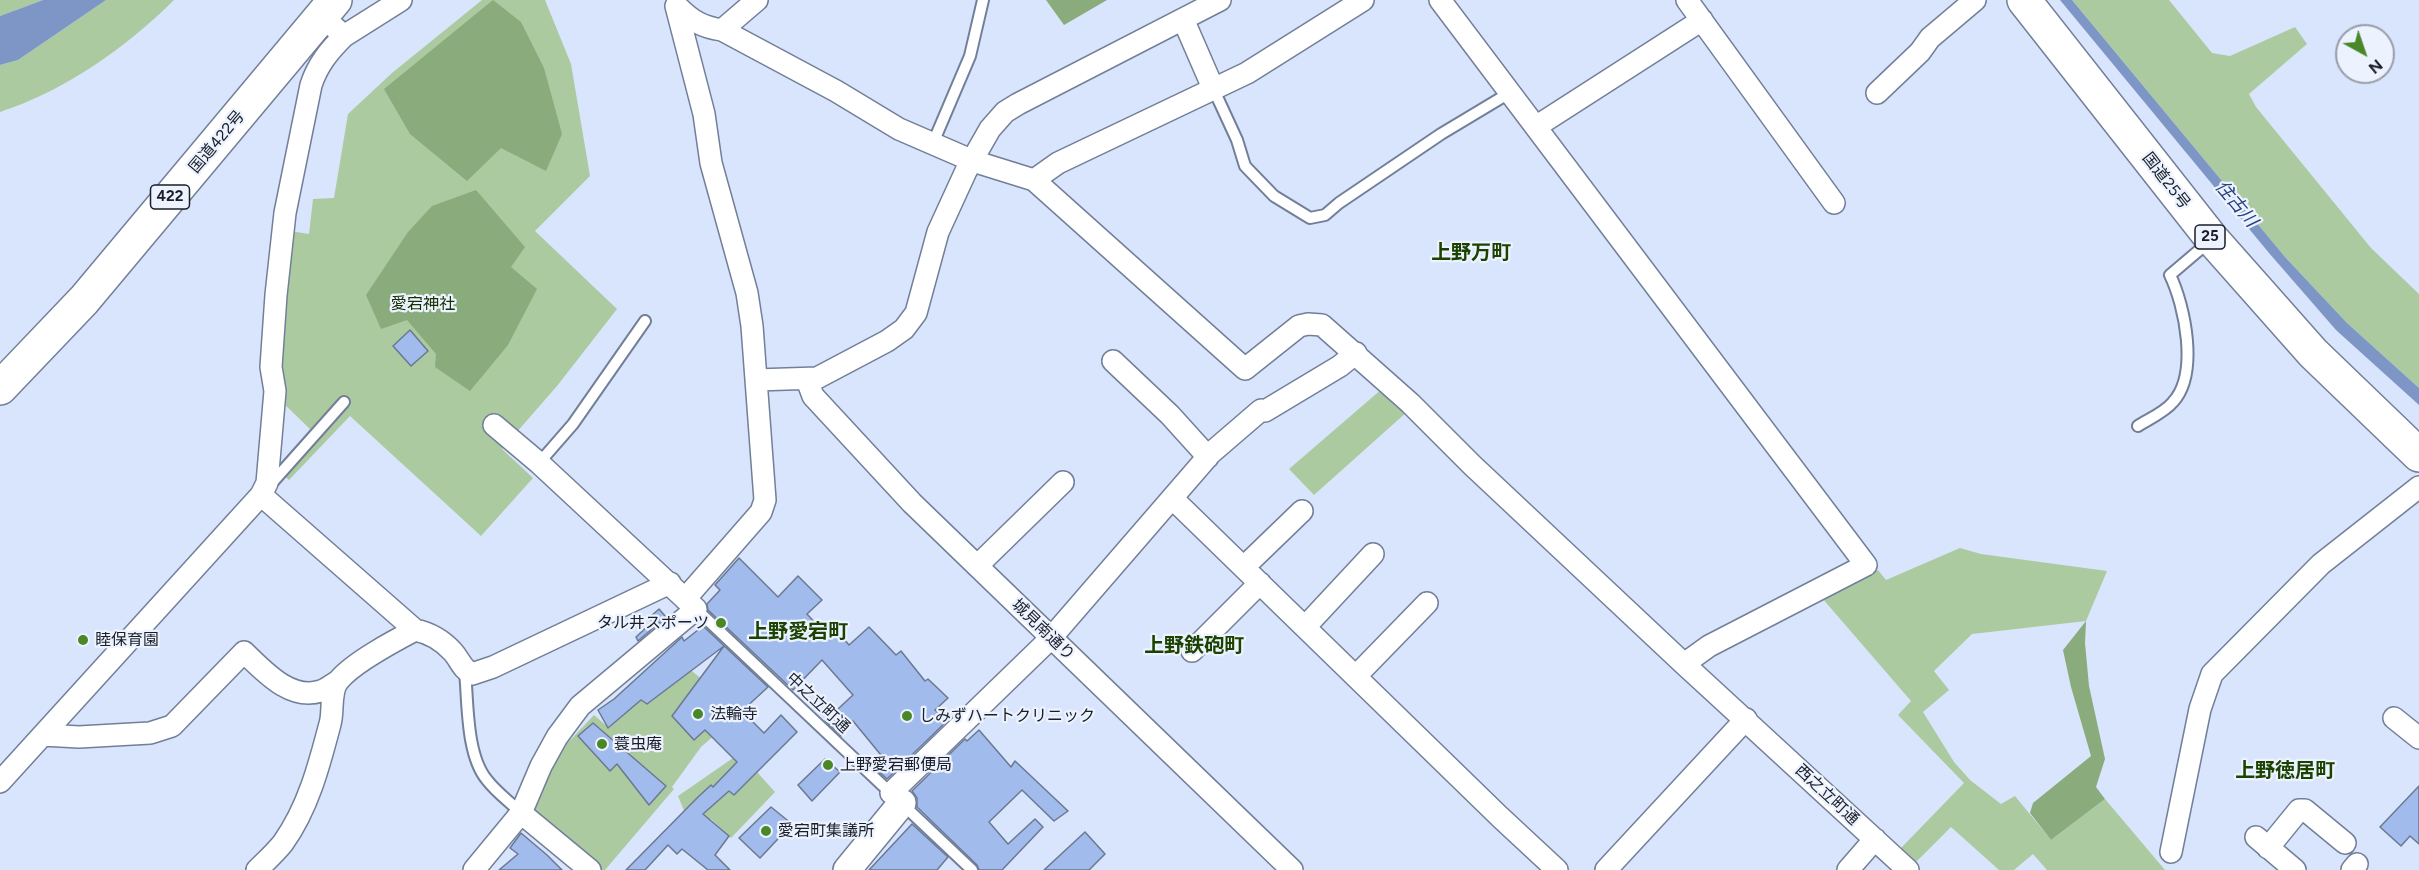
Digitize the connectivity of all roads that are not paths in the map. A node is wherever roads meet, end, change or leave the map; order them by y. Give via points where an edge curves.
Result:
1 (400, 0) edge
2 (757, 0) edge
3 (983, 0) edge
4 (1220, 0) edge
5 (1363, 0) edge
6 (1440, 0) edge
7 (1687, 0) edge
8 (1975, 0) edge
9 (2024, 0) edge
10 (674, 4) edge
11 (334, 17) edge
12 (1183, 19) junction
13 (1702, 20) junction
14 (722, 30) junction
15 (1213, 88) junction
16 (1511, 92) junction
17 (1876, 93) dead end
18 (1537, 126) junction
19 (933, 143) junction
20 (973, 161) junction
21 (1034, 180) junction
22 (1834, 203) dead end
23 (2212, 239) junction
24 (645, 321) dead end
25 (1356, 353) junction
26 (1113, 361) dead end
27 (756, 380) junction
28 (807, 380) junction
29 (0, 388) edge
30 (344, 402) dead end
31 (494, 425) dead end
32 (2138, 426) dead end
33 (2419, 455) edge
34 (1208, 457) junction
35 (539, 463) junction
36 (1063, 482) dead end
37 (2419, 487) edge
38 (261, 495) junction
39 (1172, 498) junction
40 (1302, 511) dead end
41 (1373, 554) dead end
42 (977, 566) junction
43 (1244, 567) junction
44 (670, 583) junction
45 (1260, 583) junction
46 (1427, 603) dead end
47 (691, 604) junction
48 (1305, 627) junction
49 (415, 630) junction
50 (1050, 638) junction
51 (1192, 651) dead end
52 (1684, 664) junction
53 (465, 670) junction
54 (1356, 676) junction
55 (338, 681) junction
56 (2394, 718) dead end
57 (1746, 720) junction
58 (43, 735) junction
59 (2419, 738) edge
60 (0, 782) edge
61 (897, 798) junction
62 (521, 813) junction
63 (1875, 839) junction
64 (2344, 843) dead end
65 (2171, 852) dead end
66 (257, 870) edge
67 (474, 870) edge
68 (590, 870) edge
69 (847, 870) edge
70 (972, 870) edge
71 (1292, 870) edge
72 (1557, 870) edge
73 (1606, 870) edge
74 (1848, 870) edge
75 (1908, 870) edge
76 (2295, 870) edge

1 - 11 street
2 - 14 street
3 - 19 lane via 970,56
4 - 12 street
5 - 15 street via 1247,73
6 - 16 street
7 - 13 street
8 - 17 street via 1930,38
9 - 23 highway, 国道25号 / 25
10 - 14 street via 694,23
10 - 27 street via 704,114 711,163 747,293
11 - 29 highway, 国道422号 / 422 via 84,300
11 - 38 street via 326,54 310,85 285,213 272,335 275,391 267,483
12 - 15 street
12 - 20 street via 1005,112 990,129
13 - 18 street
13 - 22 street
14 - 19 street via 899,129
15 - 16 lane via 1245,166 1274,196 1310,218 1325,215 1412,153
15 - 21 street via 1058,164
16 - 18 street
18 - 52 street via 1866,566 1709,646
19 - 20 street
20 - 21 street
20 - 28 street via 938,231 916,313 904,329
21 - 25 street, 西之立町通 via 1245,369 1299,326 1308,324 1322,325
23 - 32 lane via 2170,275 2187,332 2184,383 2173,402
23 - 33 highway, 国道25号 / 25 via 2313,353
24 - 35 lane via 573,424
25 - 34 street via 1261,410
25 - 52 street, 西之立町通
26 - 34 street
27 - 28 street
27 - 47 street via 765,500 761,512
28 - 42 street, 城見南通り via 813,396 912,503
30 - 38 lane
31 - 35 street
34 - 39 street
35 - 44 street
36 - 42 street
37 - 65 street via 2321,564 2212,674 2200,709
38 - 49 street
38 - 58 street
39 - 43 street
39 - 50 street
40 - 43 street
41 - 48 street
42 - 50 street, 城見南通り
43 - 45 street
44 - 47 street
44 - 53 street via 493,667 472,674
45 - 48 street
45 - 51 street
46 - 54 street
47 - 61 lane, 中之立町通
47 - 62 street via 580,706 541,766
48 - 54 street
49 - 53 street via 429,633 453,652
49 - 55 street via 367,658
50 - 61 street
50 - 71 street, 城見南通り
52 - 57 street, 西之立町通
53 - 62 lane via 472,744 481,771
54 - 72 street
55 - 58 street via 322,691 303,694 265,673 244,651 172,726 150,733
55 - 66 street via 332,695 331,720 305,806 282,844
56 - 59 street
57 - 63 street, 西之立町通
57 - 73 street
58 - 60 street
61 - 69 street
61 - 70 lane, 中之立町通
62 - 67 street
62 - 68 street
63 - 74 street
63 - 75 street, 西之立町通
64 - 76 street via 2305,810 2299,810 2262,843

